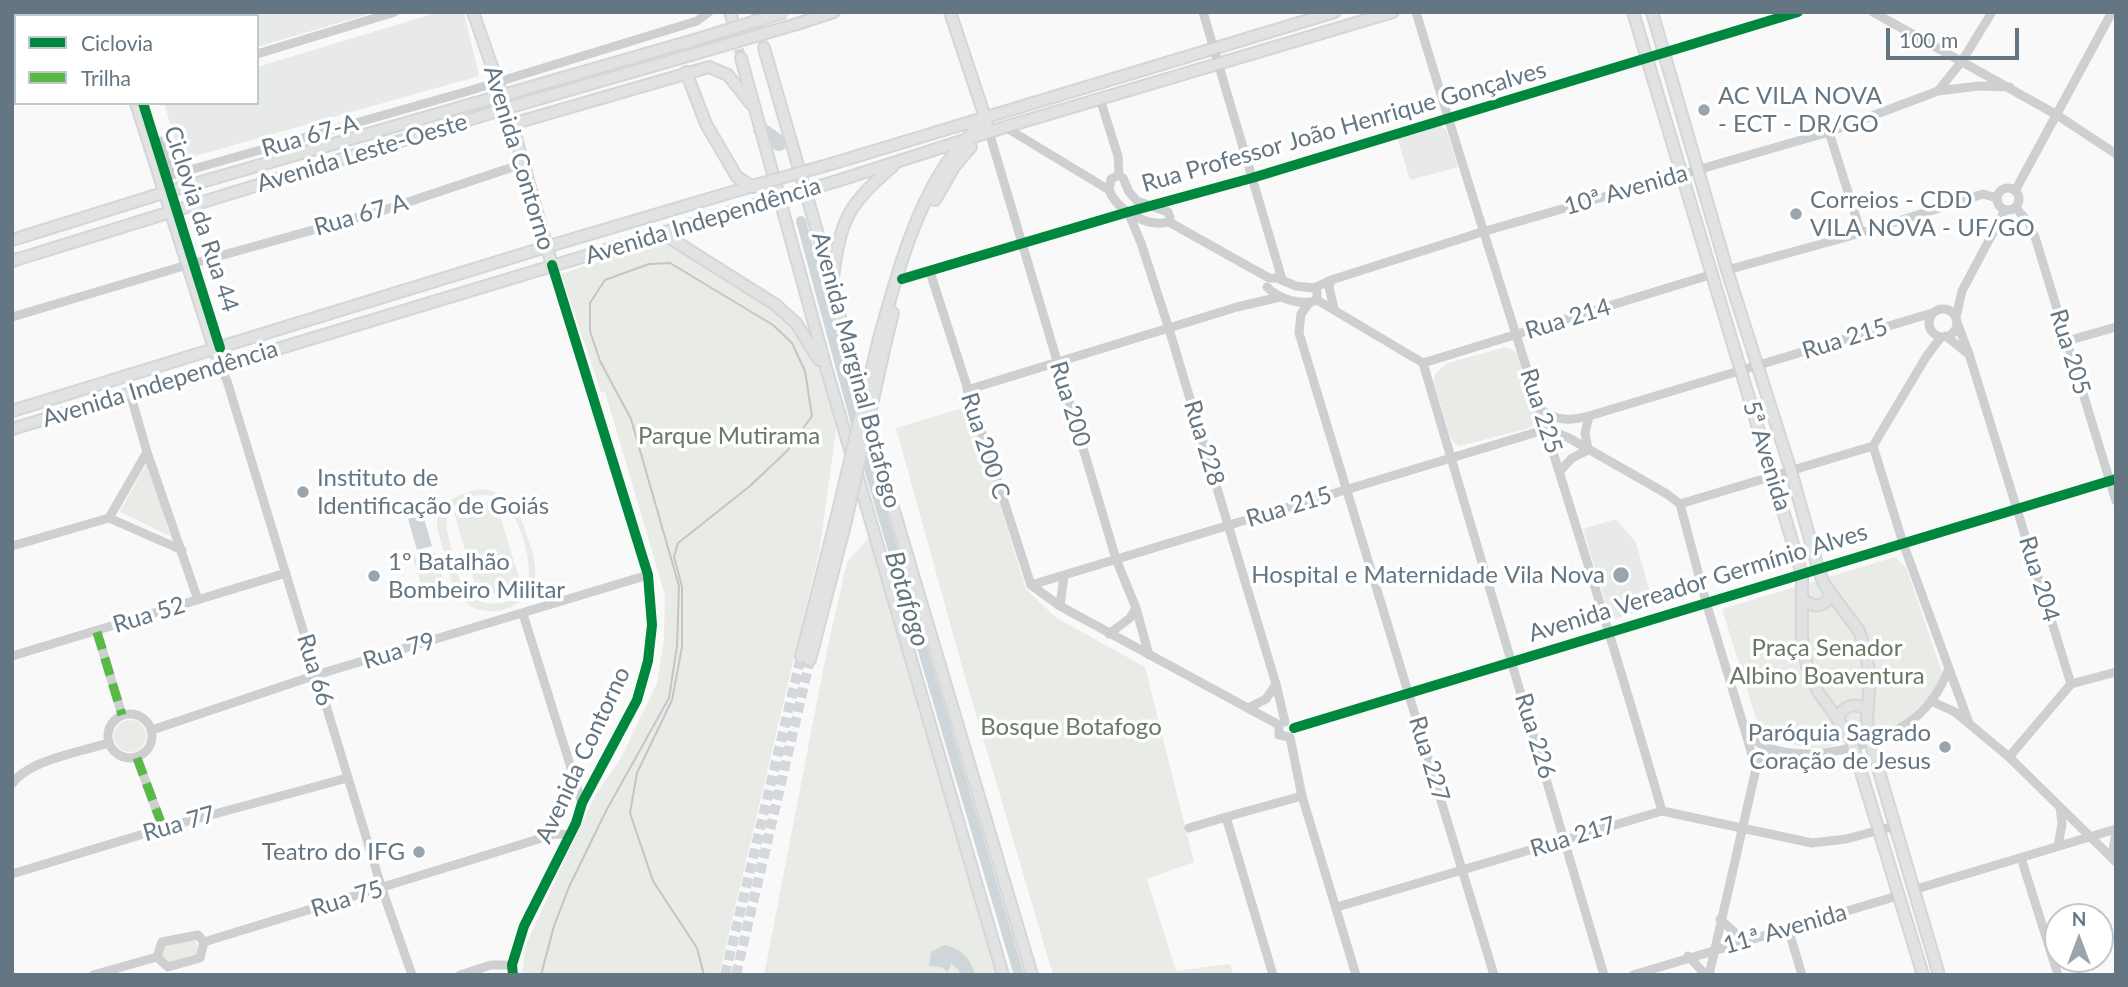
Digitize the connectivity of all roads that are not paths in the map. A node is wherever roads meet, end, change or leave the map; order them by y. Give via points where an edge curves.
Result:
1 (396, 12) edge
2 (472, 12) edge
3 (709, 12) edge
4 (785, 12) edge
5 (834, 12) edge
6 (950, 12) edge
7 (1203, 12) edge
8 (1335, 12) edge
9 (1393, 12) edge
10 (1416, 12) edge
11 (1633, 12) edge
12 (1653, 12) edge
13 (1798, 12) edge
14 (1873, 12) edge
15 (1992, 12) edge
16 (2112, 12) edge
17 (1886, 15) edge
18 (696, 17) edge
19 (764, 48) tunnel mouth
20 (1215, 48) junction
21 (259, 53) edge
22 (1665, 54) junction
23 (741, 58) tunnel mouth
24 (1647, 60) junction
25 (1962, 61) junction
26 (1220, 64) junction
27 (686, 72) junction
28 (496, 82) junction
29 (2010, 87) junction
30 (1938, 91) junction
31 (465, 92) junction
32 (502, 95) junction
33 (547, 98) junction
34 (1100, 99) junction
35 (468, 104) junction
36 (137, 105) edge
37 (574, 105) junction
38 (507, 108) junction
39 (755, 109) junction
40 (2057, 115) junction
41 (985, 117) junction
42 (1447, 118) junction
43 (512, 124) junction
44 (1005, 127) junction
45 (989, 132) junction
46 (1829, 132) junction
47 (968, 140) junction
48 (148, 143) junction
49 (2116, 151) edge
50 (929, 153) junction
51 (898, 162) junction
52 (522, 164) junction
53 (944, 167) junction
54 (1698, 169) junction
55 (1682, 174) junction
56 (1119, 175) junction
57 (1252, 178) junction
58 (754, 186) junction
59 (1109, 190) junction
60 (2015, 191) junction
61 (163, 193) junction
62 (1997, 198) junction
63 (1151, 206) junction
64 (2015, 207) junction
65 (2005, 210) junction
66 (170, 212) junction
67 (1128, 212) junction
68 (1154, 222) junction
69 (1169, 222) junction
70 (1482, 232) junction
71 (662, 233) junction
72 (1861, 233) junction
73 (12, 240) edge
74 (1703, 242) junction
75 (1023, 243) junction
76 (1141, 243) junction
77 (546, 247) junction
78 (12, 261) edge
79 (192, 263) junction
80 (552, 265) junction
81 (1727, 270) junction
82 (930, 272) junction
83 (1713, 274) junction
84 (902, 279) junction
85 (1282, 279) junction
86 (1331, 280) junction
87 (1268, 282) junction
88 (832, 283) junction
89 (1314, 288) junction
90 (1962, 291) junction
91 (1280, 297) junction
92 (1313, 302) junction
93 (1237, 307) junction
94 (1334, 309) junction
95 (1945, 309) junction
96 (1932, 313) junction
97 (12, 317) edge
98 (1908, 320) junction
99 (1956, 320) junction
100 (2116, 327) edge
101 (1929, 328) junction
102 (1169, 329) junction
103 (1515, 336) junction
104 (1944, 336) junction
105 (882, 339) junction
106 (1504, 340) junction
107 (2067, 341) junction
108 (1520, 349) junction
109 (214, 350) junction
110 (1969, 354) junction
111 (1926, 357) junction
112 (1057, 362) junction
113 (1423, 363) junction
114 (219, 365) junction
115 (1758, 365) junction
116 (1740, 370) junction
117 (827, 371) junction
118 (967, 390) junction
119 (130, 393) junction
120 (1541, 410) junction
121 (12, 411) edge
122 (1589, 416) junction
123 (12, 429) edge
124 (1547, 429) junction
125 (1447, 445) junction
126 (1873, 446) junction
127 (1588, 450) junction
128 (147, 452) junction
129 (1462, 455) junction
130 (1451, 458) junction
131 (1560, 471) junction
132 (1791, 471) junction
133 (1773, 476) junction
134 (2113, 480) edge
135 (1347, 490) junction
136 (2116, 501) edge
137 (1680, 504) junction
138 (2017, 509) junction
139 (109, 518) junction
140 (1229, 525) junction
141 (1903, 542) junction
142 (12, 546) edge
143 (181, 551) junction
144 (1116, 559) junction
145 (1818, 568) junction
146 (286, 573) junction
147 (1802, 574) junction
148 (648, 575) junction
149 (1064, 576) junction
150 (1031, 585) junction
151 (1831, 593) junction
152 (1803, 599) junction
153 (198, 600) junction
154 (1706, 602) junction
155 (1060, 606) junction
156 (1136, 608) junction
157 (523, 614) junction
158 (1611, 631) junction
159 (97, 632) junction
160 (1109, 634) junction
161 (1149, 655) junction
162 (12, 656) edge
163 (806, 658) tunnel mouth
164 (1512, 661) junction
165 (1949, 668) junction
166 (2116, 671) edge
167 (316, 675) junction
168 (1276, 684) junction
169 (2071, 684) junction
170 (1408, 692) junction
171 (1931, 701) junction
172 (1248, 708) junction
173 (1867, 709) junction
174 (122, 715) junction
175 (1838, 718) junction
176 (1969, 723) junction
177 (1287, 728) junction
178 (152, 730) junction
179 (1746, 734) junction
180 (1870, 741) junction
181 (108, 743) junction
182 (1853, 746) junction
183 (1769, 748) junction
184 (2009, 757) junction
185 (137, 758) junction
186 (1756, 769) junction
187 (347, 778) junction
188 (12, 784) edge
189 (1302, 796) junction
190 (582, 803) junction
191 (2060, 807) junction
192 (1662, 811) junction
193 (1226, 817) junction
194 (2116, 819) edge
195 (1895, 826) junction
196 (163, 828) junction
197 (1189, 828) dead end
198 (1744, 828) junction
199 (1879, 830) junction
200 (2116, 830) edge
201 (2103, 832) junction
202 (570, 835) junction
203 (2089, 837) junction
204 (1566, 839) junction
205 (2057, 846) junction
206 (2021, 858) junction
207 (2114, 860) edge
208 (1464, 871) junction
209 (12, 874) edge
210 (382, 889) junction
211 (1913, 890) junction
212 (1897, 896) junction
213 (1337, 907) junction
214 (1720, 919) junction
215 (1788, 928) junction
216 (1744, 941) junction
217 (204, 943) junction
218 (1714, 949) junction
219 (157, 957) junction
220 (1688, 957) junction
221 (513, 970) edge
222 (93, 975) edge
223 (412, 975) edge
224 (460, 975) edge
225 (1003, 975) edge
226 (1032, 975) edge
227 (1273, 975) edge
228 (1356, 975) edge
229 (1494, 975) edge
230 (1604, 975) edge
231 (1633, 975) edge
232 (1707, 975) edge
233 (1802, 975) edge
234 (1923, 975) edge
235 (1939, 975) edge
236 (2058, 975) edge

1 - 21 street
2 - 28 main road, Avenida Contorno
3 - 18 street, Rua 67-A
4 - 32 main road, Avenida Leste-Oeste, bridge
5 - 33 main road, Avenida Leste-Oeste, bridge
6 - 41 main road, Rua 200
7 - 20 street
8 - 20 main road, Avenida Independência
9 - 26 main road, Avenida Independência
10 - 42 street, Rua 225
11 - 24 main road, 5ª Avenida
12 - 22 main road, 5ª Avenida
13 - 22 street, Rua Professor João Henrique Gonçalves
14 - 17 street
15 - 25 street
16 - 40 street
17 - 25 street
18 - 28 street, Rua 67-A
19 - 88 main road, Avenida Marginal Botafogo
20 - 26 street
20 - 41 main road, Avenida Independência
22 - 24 street, Rua Professor João Henrique Gonçalves
22 - 54 main road, 5ª Avenida
23 - 39 main road, Avenida Marginal Botafogo
24 - 42 street, Rua Professor João Henrique Gonçalves
24 - 55 main road, 5ª Avenida
25 - 29 street
25 - 30 street
26 - 34 main road, Avenida Independência
26 - 57 street
27 - 37 main road
27 - 39 main road via 709,67 727,75
27 - 58 main road via 706,124 737,177
28 - 31 street, Rua 67-A
28 - 32 main road, Avenida Contorno
29 - 30 street, 10ª Avenida
29 - 40 street
30 - 46 street, 10ª Avenida
31 - 35 street
31 - 48 street, Rua 67-A via 172,175 162,141
32 - 35 main road, Avenida Leste-Oeste
32 - 38 main road, Avenida Contorno
33 - 37 main road
33 - 38 main road, Avenida Leste-Oeste
34 - 44 main road, Avenida Independência
34 - 56 street via 1118,156
35 - 61 main road, Avenida Leste-Oeste
36 - 48 main road
37 - 43 main road
38 - 43 main road, Avenida Contorno
38 - 66 main road, Avenida Leste-Oeste
39 - 117 main road, Avenida Marginal Botafogo
40 - 49 street
40 - 60 street
41 - 45 main road, Rua 200
41 - 47 main road
41 - 58 main road, Avenida Independência, bridge
42 - 57 street, Rua Professor João Henrique Gonçalves
42 - 70 street, Rua 225
43 - 52 main road, Avenida Contorno
44 - 45 main road, Avenida Independência
44 - 59 street
45 - 47 main road, Avenida Independência
45 - 75 street, Rua 200
45 - 84 main road via 966,150 954,167 926,215
46 - 54 street, 10ª Avenida
46 - 72 street
47 - 50 main road, Avenida Independência
47 - 53 main road
48 - 61 main road
50 - 51 main road, Avenida Independência
50 - 53 main road
51 - 71 main road, Avenida Independência, bridge
51 - 88 main road via 856,200 838,240
52 - 77 main road, Avenida Contorno
52 - 79 street, Rua 67 A via 380,211
53 - 105 main road via 905,249
54 - 55 street, 10ª Avenida
54 - 81 main road, 5ª Avenida
55 - 70 street, 10ª Avenida
55 - 74 main road, 5ª Avenida
56 - 59 street via 1111,179
56 - 63 street via 1133,197
57 - 63 street, Rua Professor João Henrique Gonçalves
57 - 85 street
58 - 77 main road, Avenida Independência
59 - 67 street
60 - 62 street via 2005,188
60 - 64 street via 2019,201
61 - 66 main road
61 - 73 main road, Avenida Leste-Oeste
62 - 65 street
62 - 72 street via 1983,194
63 - 67 street, Rua Professor João Henrique Gonçalves
63 - 69 street via 1168,212
64 - 65 street
64 - 107 street, Rua 205 via 2035,237
65 - 90 street
66 - 78 main road, Avenida Leste-Oeste
66 - 79 main road
67 - 68 street
67 - 75 street, Rua Professor João Henrique Gonçalves
67 - 76 street, Rua 228
68 - 69 street
68 - 76 street
69 - 87 street
70 - 86 street, 10ª Avenida
70 - 103 street, Rua 225
71 - 80 main road, Avenida Independência
71 - 117 main road via 776,305 796,323
72 - 81 street
74 - 81 main road via 1718,269
74 - 83 main road, 5ª Avenida
75 - 82 street, Rua Professor João Henrique Gonçalves
75 - 112 street, Rua 200
76 - 102 street, Rua 228
77 - 80 main road, Avenida Contorno
77 - 109 main road, Avenida Independência
79 - 97 street, Rua 67 A
79 - 109 main road
80 - 114 main road, Avenida Independência
80 - 148 street, Avenida Contorno
81 - 115 main road, 5ª Avenida
82 - 84 street, Rua Professor João Henrique Gonçalves
82 - 118 street, Rua 200 C
83 - 103 street, Rua 214
83 - 116 main road, 5ª Avenida
84 - 105 main road
85 - 87 street
85 - 89 street
86 - 89 street, 10ª Avenida
86 - 94 street
87 - 91 street
87 - 93 street via 1258,296
88 - 226 main road, Avenida Marginal Botafogo via 853,373
89 - 92 street via 1318,295
90 - 95 street
90 - 99 street
91 - 92 street
91 - 93 street
92 - 94 street
92 - 135 street, Rua 227 via 1301,314 1299,333
93 - 102 street
94 - 113 street
95 - 96 street
95 - 99 street
96 - 98 street, Rua 215
96 - 101 street
98 - 101 street, Rua 215
98 - 115 street, Rua 215
99 - 104 street via 1954,331
99 - 110 street, Rua 204
100 - 107 street
101 - 104 street
101 - 111 street
102 - 112 street
102 - 140 street, Rua 228
103 - 106 street, Rua 214
103 - 108 street, Rua 225
104 - 110 street
104 - 111 street
105 - 163 main road, bridge
106 - 108 street
106 - 113 street, Rua 214
107 - 134 street, Rua 205
108 - 120 street, Rua 225
109 - 114 main road
109 - 121 main road, Avenida Independência
110 - 138 street, Rua 204
111 - 126 street
112 - 118 street
112 - 144 street, Rua 200
113 - 125 street, Rua 226
114 - 119 main road, Avenida Independência
114 - 146 street, Rua 66 via 228,381
115 - 116 street, Rua 215
115 - 132 main road, 5ª Avenida
116 - 122 street, Rua 215
116 - 133 main road, 5ª Avenida
117 - 225 main road, Avenida Marginal Botafogo
118 - 150 street, Rua 200 C
119 - 123 main road, Avenida Independência
119 - 128 street
120 - 122 street, Rua 215 via 1560,420
120 - 124 street, Rua 225
122 - 127 street
124 - 127 street
124 - 129 street, Rua 215
124 - 131 street, Rua 225
125 - 129 street
125 - 130 street, Rua 226
126 - 132 street
126 - 141 street
127 - 131 street
127 - 137 street
128 - 139 street
128 - 143 street
129 - 130 street, Rua 215
130 - 135 street, Rua 215
130 - 164 street, Rua 226
131 - 158 street, Rua 225
132 - 133 street
132 - 145 main road, 5ª Avenida
133 - 137 street
133 - 147 main road, 5ª Avenida
134 - 136 street, Rua 205
134 - 138 street, Avenida Vereador Germínio Alves
135 - 140 street, Rua 215
135 - 170 street, Rua 227
137 - 154 street
138 - 141 street, Avenida Vereador Germínio Alves
138 - 169 street, Rua 204
139 - 142 street
139 - 143 street
140 - 144 street, Rua 215
140 - 168 street, Rua 228
141 - 145 street, Avenida Vereador Germínio Alves
141 - 165 street
143 - 153 street
144 - 149 street, Rua 215
144 - 156 street, Rua 200
145 - 147 street, Avenida Vereador Germínio Alves
145 - 151 main road, 5ª Avenida
146 - 153 street, Rua 52
146 - 167 street, Rua 66
147 - 152 main road, 5ª Avenida
147 - 154 street, Avenida Vereador Germínio Alves
148 - 157 street, Rua 79
148 - 190 street, Avenida Contorno via 652,625 645,676
149 - 150 street, Rua 215
149 - 155 street
150 - 155 street
151 - 152 main road via 1819,606
151 - 173 main road, 5ª Avenida via 1849,615 1865,649 1870,677
152 - 175 main road, 5ª Avenida via 1807,666 1818,692
153 - 159 street, Rua 52
154 - 158 street, Avenida Vereador Germínio Alves
154 - 179 street
155 - 160 street
156 - 160 street
156 - 161 street, Rua 200
157 - 167 street, Rua 79
157 - 190 street
158 - 164 street, Avenida Vereador Germínio Alves
158 - 192 street, Rua 225
159 - 162 street, Rua 52
159 - 174 street
160 - 161 street
161 - 172 street
164 - 170 street, Avenida Vereador Germínio Alves
164 - 204 street, Rua 226
165 - 171 street
165 - 176 street
166 - 169 street
167 - 178 street, Rua 79
167 - 187 street, Rua 66
168 - 172 street via 1266,699
168 - 177 street, Rua 228
169 - 184 street
170 - 177 street, Avenida Vereador Germínio Alves
170 - 208 street, Rua 227
171 - 176 street
171 - 180 street via 1909,722
172 - 177 street
173 - 175 main road via 1850,706
173 - 180 main road, 5ª Avenida
174 - 178 street via 143,718
174 - 181 street via 111,724
175 - 182 main road, 5ª Avenida
176 - 184 street
177 - 189 street
178 - 185 street via 151,743
179 - 183 street
179 - 186 street
180 - 182 street
180 - 195 main road, 5ª Avenida
181 - 185 street via 117,755
181 - 188 street via 33,766
182 - 183 street via 1801,754
182 - 199 main road, 5ª Avenida
183 - 186 street
184 - 191 street
185 - 196 street
186 - 198 street
187 - 196 street, Rua 77
187 - 210 street, Rua 66
189 - 193 street
189 - 213 street
190 - 202 street, Avenida Contorno
191 - 203 street
191 - 205 street
192 - 198 street, Rua 217
192 - 204 street, Rua 217
193 - 197 street
193 - 227 street
194 - 201 street
195 - 199 street, Rua 217
195 - 211 main road, 5ª Avenida
196 - 209 street, Rua 77
198 - 199 street, Rua 217 via 1812,843
198 - 214 street
199 - 212 main road, 5ª Avenida
200 - 201 street
200 - 207 street
201 - 203 street
202 - 210 street, Rua 75 via 555,834
202 - 221 street, Avenida Contorno via 524,926
203 - 205 street
203 - 207 street
204 - 208 street, Rua 217
204 - 230 street, Rua 226
205 - 206 street
206 - 211 street
206 - 236 street
208 - 213 street, Rua 217
208 - 229 street, Rua 227
210 - 217 street, Rua 75
210 - 223 street, Rua 66
211 - 235 main road, 5ª Avenida
212 - 215 street, 11ª Avenida
212 - 234 main road, 5ª Avenida
213 - 228 street
214 - 216 street
214 - 218 street
215 - 216 street, 11ª Avenida
215 - 233 street
216 - 218 street, 11ª Avenida
217 - 219 street via 198,935 162,942
217 - 219 street via 200,958 168,967
218 - 220 street, 11ª Avenida
218 - 232 street
219 - 222 street
220 - 231 street, 11ª Avenida
220 - 232 street
221 - 224 street via 491,965

